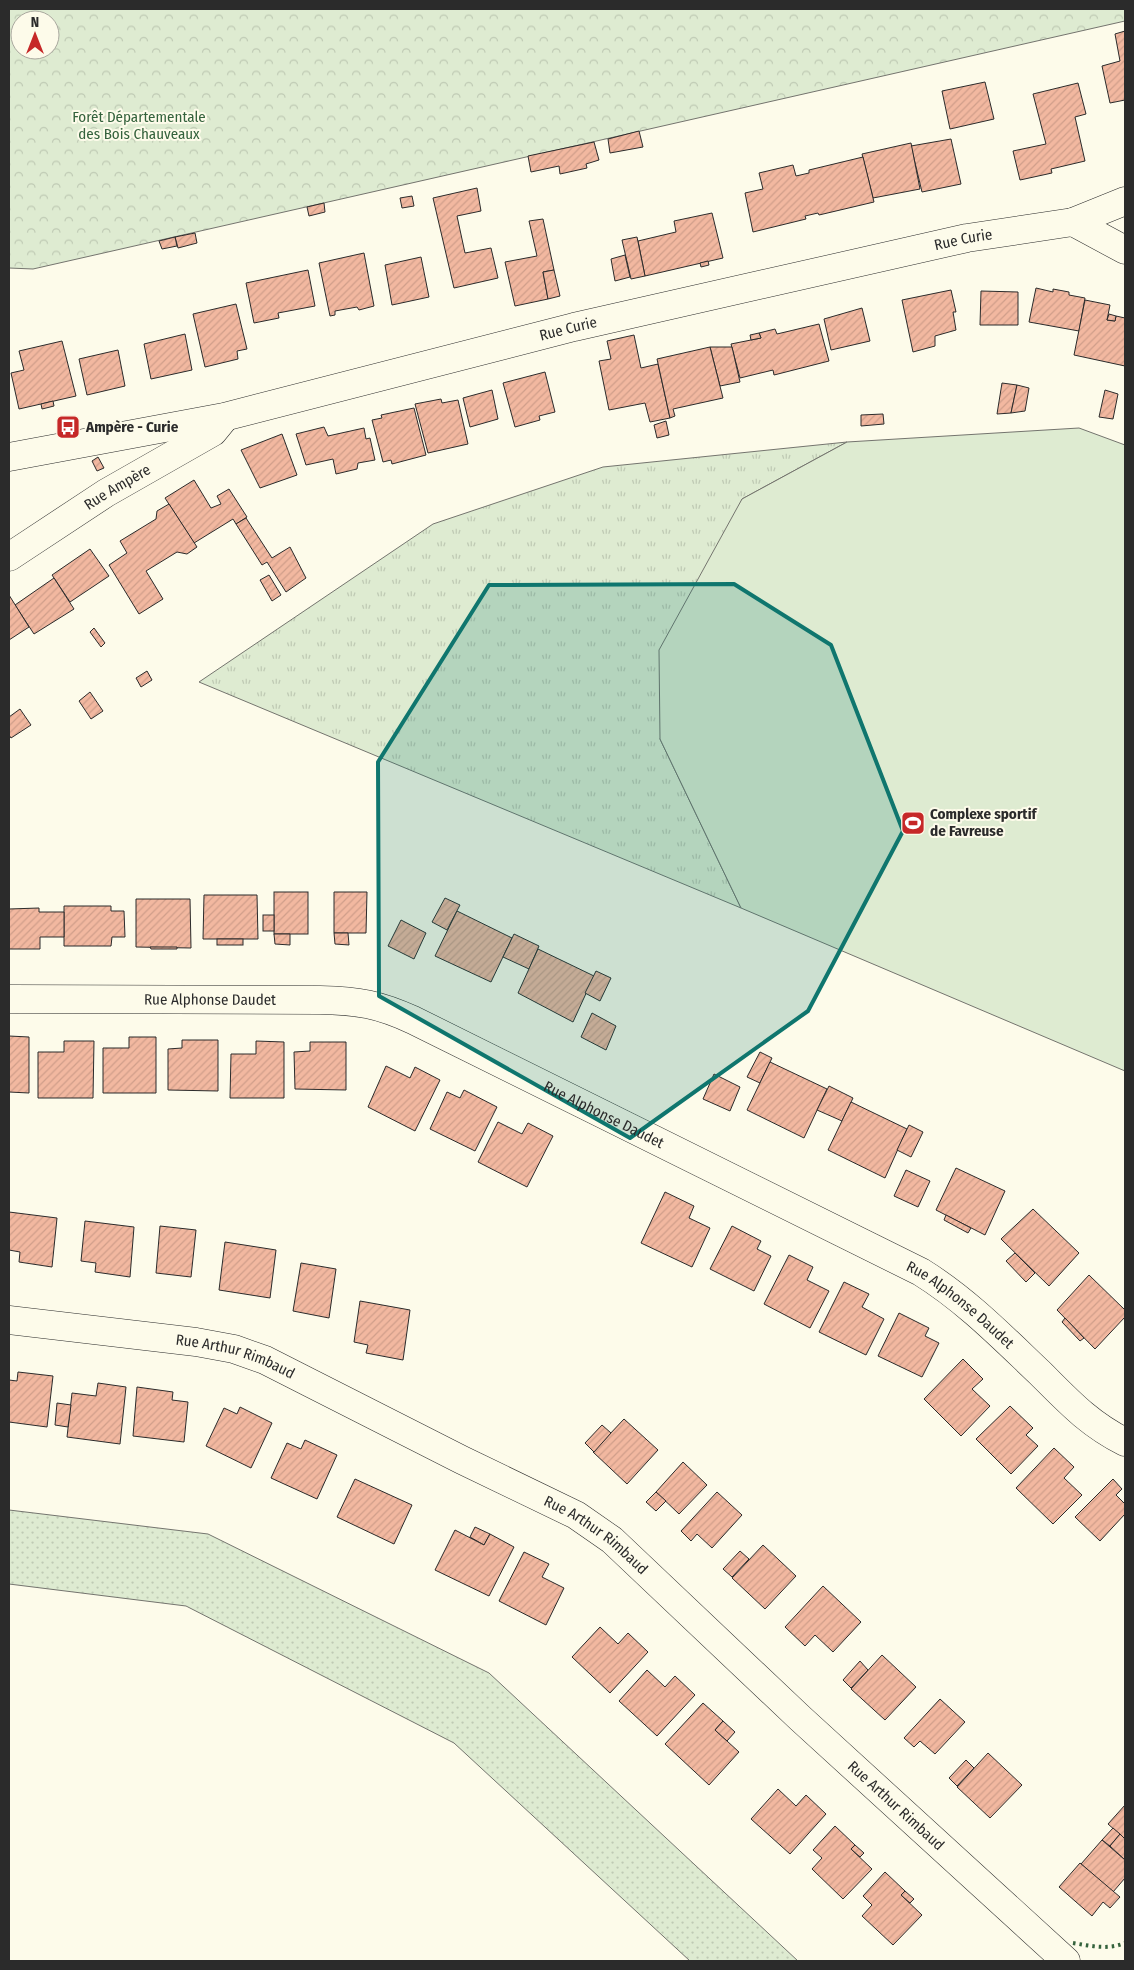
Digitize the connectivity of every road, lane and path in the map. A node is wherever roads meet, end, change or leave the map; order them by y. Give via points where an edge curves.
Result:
1 (1125, 201) edge
2 (1073, 222) junction
3 (1125, 250) edge
4 (224, 418) junction
5 (9, 457) edge
6 (9, 557) edge
7 (9, 1000) edge
8 (9, 1320) edge
9 (1125, 1442) edge
10 (1066, 1961) edge

1 - 2 street, Rue Curie
2 - 3 street
2 - 4 street, Rue Curie via 967,238 574,327
4 - 5 street, Rue Curie
4 - 6 street, Rue Ampère via 213,432 106,493
7 - 9 street, Rue Alphonse Daudet via 320,1000 354,1001 385,1007 921,1272 970,1305 1079,1413
8 - 10 street, Rue Arthur Rimbaud via 196,1342 249,1354 576,1515 612,1540 800,1718

